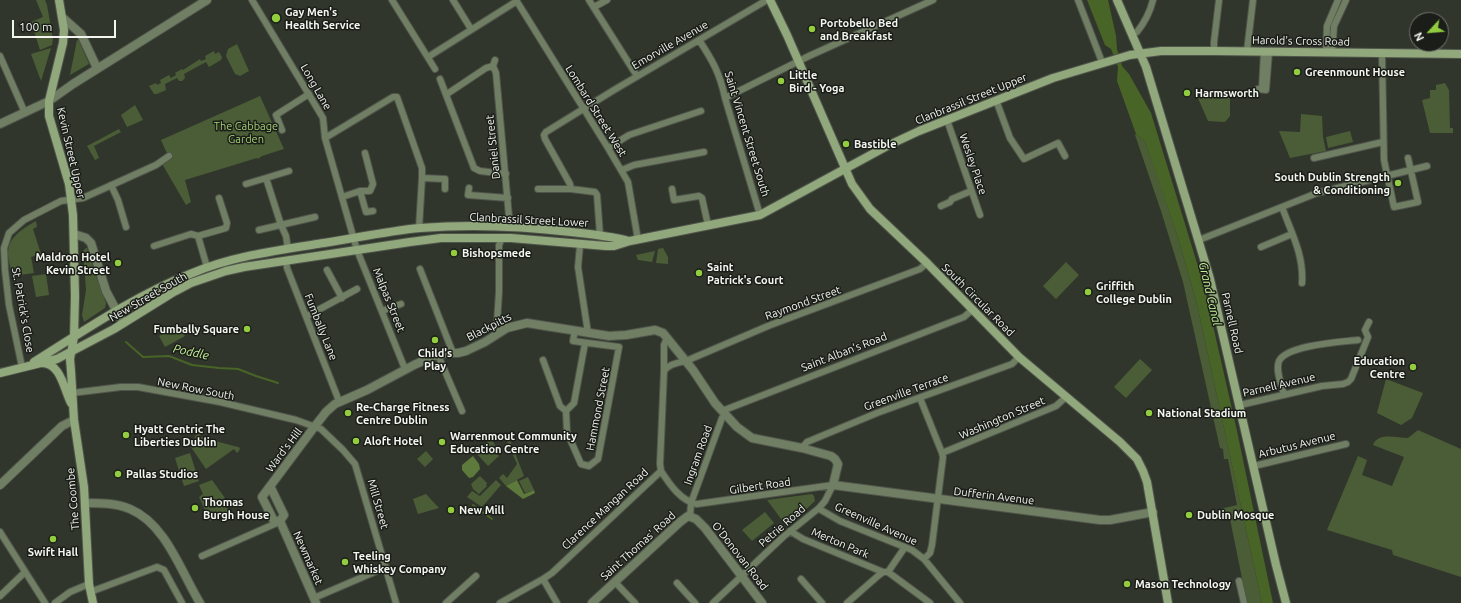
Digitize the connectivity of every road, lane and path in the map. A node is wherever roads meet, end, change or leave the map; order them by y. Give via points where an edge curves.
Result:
1 (59, 0) edge
2 (206, 0) edge
3 (252, 0) edge
4 (392, 0) edge
5 (453, 0) edge
6 (589, 0) edge
7 (607, 0) edge
8 (767, 0) edge
9 (770, 0) edge
10 (933, 0) edge
11 (1078, 0) edge
12 (1117, 0) edge
13 (1153, 0) edge
14 (1219, 0) edge
15 (1253, 0) edge
16 (1338, 0) edge
17 (1346, 0) edge
18 (517, 1) edge
19 (594, 8) junction
20 (62, 17) junction
21 (471, 29) junction
22 (1131, 33) junction
23 (699, 40) junction
24 (1214, 51) junction
25 (1247, 51) junction
26 (1266, 52) junction
27 (1140, 53) junction
28 (1329, 53) junction
29 (1382, 54) junction
30 (1461, 54) edge
31 (0, 56) edge
32 (1123, 56) joint
33 (428, 57) junction
34 (798, 61) junction
35 (1106, 61) junction
36 (97, 68) junction
37 (435, 69) dead end
38 (637, 76) junction
39 (440, 79) dead end
40 (1262, 89) dead end
41 (310, 94) junction
42 (447, 94) junction
43 (725, 98) junction
44 (996, 100) junction
45 (49, 101) junction
46 (583, 109) junction
47 (701, 111) dead end
48 (25, 113) junction
49 (947, 120) junction
50 (0, 124) edge
51 (282, 130) dead end
52 (325, 138) junction
53 (1383, 142) junction
54 (608, 148) junction
55 (704, 152) dead end
56 (365, 153) dead end
57 (169, 156) dead end
58 (1065, 156) dead end
59 (1314, 158) dead end
60 (1408, 158) dead end
61 (1427, 166) dead end
62 (845, 169) junction
63 (622, 170) junction
64 (1411, 170) junction
65 (289, 171) dead end
66 (506, 174) junction
67 (1387, 176) junction
68 (266, 178) junction
69 (422, 178) junction
70 (246, 184) dead end
71 (111, 185) junction
72 (469, 188) dead end
73 (445, 189) dead end
74 (538, 189) dead end
75 (571, 189) junction
76 (672, 189) dead end
77 (360, 191) junction
78 (971, 191) junction
79 (342, 197) junction
80 (219, 198) dead end
81 (508, 198) junction
82 (71, 200) junction
83 (940, 206) dead end
84 (1282, 206) junction
85 (373, 211) dead end
86 (760, 215) junction
87 (980, 215) dead end
88 (315, 217) dead end
89 (280, 224) junction
90 (708, 226) junction
91 (126, 227) dead end
92 (419, 228) junction
93 (510, 228) junction
94 (259, 230) dead end
95 (74, 234) junction
96 (1292, 234) junction
97 (600, 235) junction
98 (198, 236) junction
99 (502, 238) junction
100 (354, 239) junction
101 (1199, 240) junction
102 (634, 241) junction
103 (580, 245) junction
104 (154, 246) dead end
105 (1261, 247) dead end
106 (288, 249) junction
107 (358, 250) junction
108 (286, 260) junction
109 (927, 263) junction
110 (207, 267) junction
111 (420, 269) dead end
112 (327, 270) dead end
113 (1302, 283) dead end
114 (357, 290) dead end
115 (342, 298) junction
116 (401, 304) dead end
117 (972, 310) junction
118 (117, 311) junction
119 (382, 311) junction
120 (307, 316) junction
121 (1369, 322) dead end
122 (123, 323) junction
123 (575, 330) junction
124 (501, 332) junction
125 (588, 333) junction
126 (74, 337) junction
127 (667, 338) junction
128 (1358, 340) dead end
129 (584, 343) junction
130 (71, 352) junction
131 (453, 352) junction
132 (438, 355) junction
133 (1019, 357) junction
134 (543, 360) dead end
135 (686, 361) junction
136 (26, 366) junction
137 (405, 369) junction
138 (664, 371) junction
139 (0, 372) edge
140 (72, 393) junction
141 (1284, 394) junction
142 (1066, 396) junction
143 (920, 398) junction
144 (340, 401) junction
145 (1240, 405) junction
146 (74, 411) junction
147 (462, 411) dead end
148 (566, 411) junction
149 (723, 413) junction
150 (74, 420) junction
151 (314, 426) junction
152 (1346, 444) dead end
153 (802, 448) junction
154 (942, 453) junction
155 (1254, 466) junction
156 (661, 471) junction
157 (0, 485) edge
158 (833, 485) junction
159 (270, 486) junction
160 (937, 499) junction
161 (85, 503) junction
162 (691, 503) junction
163 (819, 508) junction
164 (1153, 512) junction
165 (690, 517) junction
166 (280, 521) junction
167 (701, 523) joint
168 (790, 531) junction
169 (0, 532) edge
170 (905, 547) junction
171 (202, 556) dead end
172 (924, 559) junction
173 (386, 567) junction
174 (25, 572) junction
175 (886, 572) junction
176 (476, 576) dead end
177 (741, 576) junction
178 (543, 579) junction
179 (801, 579) dead end
180 (1239, 581) dead end
181 (615, 582) junction
182 (677, 583) dead end
183 (89, 588) junction
184 (0, 596) edge
185 (315, 600) edge
186 (45, 603) edge
187 (55, 603) edge
188 (93, 603) edge
189 (182, 603) edge
190 (200, 603) edge
191 (396, 603) edge
192 (446, 603) edge
193 (500, 603) edge
194 (557, 603) edge
195 (592, 603) edge
196 (635, 603) edge
197 (695, 603) edge
198 (713, 603) edge
199 (762, 603) edge
200 (822, 603) edge
201 (847, 603) edge
202 (930, 603) edge
203 (960, 603) edge
204 (1168, 603) edge
205 (1244, 603) edge
206 (1286, 603) edge

1 - 20 main road, Kevin Street Upper
2 - 36 street
3 - 41 street, Long Lane
4 - 33 street
5 - 21 street
6 - 19 street
7 - 19 street
8 - 23 street, Emorville Avenue
9 - 34 main road, South Circular Road
10 - 34 street
11 - 35 street
12 - 22 main road, Parnell Road
13 - 22 street via 1150,12 1138,32
14 - 24 street
15 - 25 street
16 - 28 street via 1327,26
17 - 28 street via 1334,26
18 - 21 street
18 - 46 street, Lombard Street West
19 - 38 street
20 - 36 street via 81,34
20 - 45 main road, Kevin Street Upper via 63,43
21 - 33 street
22 - 27 main road, Parnell Road
23 - 38 street, Emorville Avenue
23 - 43 street, Saint Vincent Street South via 717,70
24 - 25 main road, Harold's Cross Road
24 - 27 main road, Harold's Cross Road
25 - 26 main road, Harold's Cross Road
26 - 28 main road, Harold's Cross Road
26 - 40 street
27 - 32 main road, Harold's Cross Road
27 - 101 main road, Parnell Road via 1162,116
28 - 29 main road, Harold's Cross Road
29 - 30 main road, Harold's Cross Road
29 - 53 street
31 - 48 street
32 - 35 main road, Clanbrassil Street Upper
33 - 37 street
34 - 43 street
34 - 62 main road, South Circular Road
35 - 44 main road, Clanbrassil Street Upper
36 - 45 street
38 - 46 street, Emorville Avenue
39 - 42 street
41 - 51 street via 276,115
41 - 52 street, Long Lane via 323,118
42 - 66 street via 474,168
42 - 66 street, Daniel Street via 494,63
43 - 86 street, Saint Vincent Street South
44 - 49 main road, Clanbrassil Street Upper
44 - 58 street via 1010,138 1024,159 1058,143
45 - 48 street
45 - 82 main road, Kevin Street Upper via 49,116 64,164
46 - 54 street, Lombard Street West
46 - 75 street, Emorville Avenue via 544,135
47 - 54 street via 629,135
48 - 50 street
49 - 62 main road, Clanbrassil Street Upper via 889,145
49 - 78 street, Wesley Place
52 - 69 street via 397,97 419,158
52 - 79 street, Long Lane
53 - 59 street
53 - 67 street
54 - 63 street, Lombard Street West
55 - 63 street via 634,165
56 - 77 street via 373,184 370,191
57 - 71 street, St. Patrick's Close via 156,165
60 - 64 street
61 - 64 street
62 - 86 main road, Clanbrassil Street Lower
62 - 109 main road, South Circular Road via 863,201
63 - 102 street, Lombard Street West via 629,188
64 - 67 street
64 - 67 street via 1418,202 1394,207
65 - 68 street
66 - 81 street, Daniel Street
67 - 84 street via 1322,192
68 - 70 street
68 - 89 street
69 - 73 street via 445,179
69 - 92 street
71 - 82 street, St. Patrick's Close via 83,198
71 - 91 street
72 - 81 street via 468,195
74 - 75 street
75 - 97 street via 595,192 597,195
76 - 90 street via 674,200 699,196 702,198
77 - 79 street
77 - 85 street via 366,212
78 - 83 street
78 - 87 street, Wesley Place
79 - 100 street, Long Lane
80 - 98 street via 227,226
81 - 93 street, Daniel Street
82 - 95 main road, Kevin Street Upper
82 - 136 street, St. Patrick's Close via 61,201 24,220 5,240 8,295
84 - 96 street
84 - 101 street
86 - 90 main road, Clanbrassil Street Lower
88 - 89 street
89 - 94 street
89 - 106 street via 286,236
90 - 102 main road, Clanbrassil Street Lower
92 - 93 main road, Clanbrassil Street Lower
92 - 100 main road, Clanbrassil Street Lower
93 - 97 main road, Clanbrassil Street Lower
95 - 118 street via 86,238 91,244 106,291
95 - 126 main road, Kevin Street Upper
96 - 105 street
96 - 113 street via 1300,254
97 - 102 main road, Clanbrassil Street Lower
98 - 104 street via 191,234
98 - 110 street
99 - 103 main road, Clanbrassil Street Lower
99 - 107 main road, Clanbrassil Street Lower via 426,240
99 - 124 street via 499,245 497,323
100 - 106 main road, New Street South
100 - 107 street, Malpas Street
101 - 145 main road, Parnell Road
102 - 103 main road, Clanbrassil Street Lower via 614,246
103 - 125 street via 578,267
106 - 110 main road, New Street South
107 - 108 main road, New Street South
107 - 119 street, Malpas Street
108 - 120 street, Fumbally Lane
108 - 122 main road, New Street South via 206,277 172,293
109 - 117 main road, South Circular Road
109 - 135 street, Raymond Street via 920,269 768,326
110 - 118 main road, New Street South via 166,284
111 - 131 street
112 - 115 street
114 - 115 street
115 - 120 street
116 - 119 street
117 - 133 main road, South Circular Road
117 - 149 street, Saint Alban's Road via 964,317
118 - 122 street
118 - 126 main road, New Street South
119 - 137 street, Malpas Street
120 - 144 street, Fumbally Lane
121 - 141 street, Parnell Avenue via 1365,330 1368,337 1348,382
122 - 130 main road, New Street South
123 - 124 street, Blackpitts via 526,323 513,325
123 - 125 street, Blackpitts
123 - 129 street via 573,341
124 - 131 street, Blackpitts via 466,351
125 - 127 street, Blackpitts via 609,336 655,330
126 - 130 main road, Kevin Street Upper
126 - 136 main road, New Street South
127 - 135 street, Greenville Avenue
127 - 138 street, Clarence Mangan Road via 664,345
128 - 141 street via 1302,348 1282,357 1278,369
129 - 148 street via 574,403
129 - 148 street, Hammond Street via 619,347 598,459 589,466 581,464 567,432
130 - 136 main road, New Street South via 57,359
130 - 140 main road, Kevin Street Upper
131 - 132 street, Blackpitts
132 - 137 street, Blackpitts
132 - 147 street
133 - 142 main road, South Circular Road
133 - 143 street, Greenville Terrace via 1012,364
134 - 148 street via 560,406
135 - 138 street via 667,367
135 - 149 street, Greenville Avenue
136 - 139 main road
136 - 146 main road via 45,363 52,365 59,374
137 - 144 street, Blackpitts via 368,390
138 - 156 street, Clarence Mangan Road
140 - 146 main road, The Coombe
140 - 151 street, New Row South via 138,387 220,402
141 - 145 street, Parnell Avenue
142 - 154 street, Washington Street via 1056,406
142 - 164 main road, South Circular Road via 1137,459 1147,482
143 - 153 street, Greenville Terrace via 807,442
143 - 154 street
144 - 151 street, Blackpitts
145 - 155 main road, Parnell Road
146 - 150 main road, The Coombe
149 - 153 street, Greenville Avenue via 752,438
149 - 162 street, Ingram Road
150 - 157 street via 62,426
150 - 161 main road, The Coombe
151 - 159 street, Ward's Hill
151 - 173 street, Mill Street via 321,429 355,464
152 - 155 street, Arbutus Avenue
153 - 158 street, Greenville Avenue via 827,454 835,459 838,468
154 - 160 street
155 - 206 main road, Parnell Road
156 - 162 street via 681,497
156 - 178 street, Clarence Mangan Road
158 - 160 street, Dufferin Avenue
158 - 162 street, Gilbert Road
158 - 163 street, Greenville Avenue
159 - 166 street, Newmarket via 284,516
159 - 166 street, Newmarket via 262,497 274,521
160 - 164 street, Dufferin Avenue via 1100,520
160 - 172 street via 930,551
161 - 183 main road, The Coombe
161 - 190 street via 120,506 149,521 165,540
162 - 165 street, Ingram Road
163 - 168 street, Petrie Road
163 - 170 street, Greenville Avenue via 840,521
164 - 204 main road, South Circular Road
165 - 167 street, Saint Thomas' Road
165 - 181 street, Saint Thomas' Road via 680,522
166 - 171 street
166 - 185 street, Newmarket
167 - 177 street, O'Donovan Road
168 - 175 street, Merton Park
168 - 177 street, Petrie Road
169 - 174 street
170 - 172 street, Greenville Avenue
170 - 175 street
172 - 203 street, Greenville Avenue
173 - 185 street
173 - 191 street, Mill Street
174 - 184 street
174 - 186 street
175 - 201 street
175 - 202 street, Merton Park
176 - 192 street
177 - 198 street, Petrie Road
177 - 199 street, O'Donovan Road
178 - 193 street, Clarence Mangan Road
178 - 194 street
179 - 200 street
180 - 205 street
181 - 195 street, Saint Thomas' Road
181 - 196 street
182 - 197 street
183 - 187 street via 70,592
183 - 188 main road, The Coombe
183 - 189 street via 157,567 164,570

